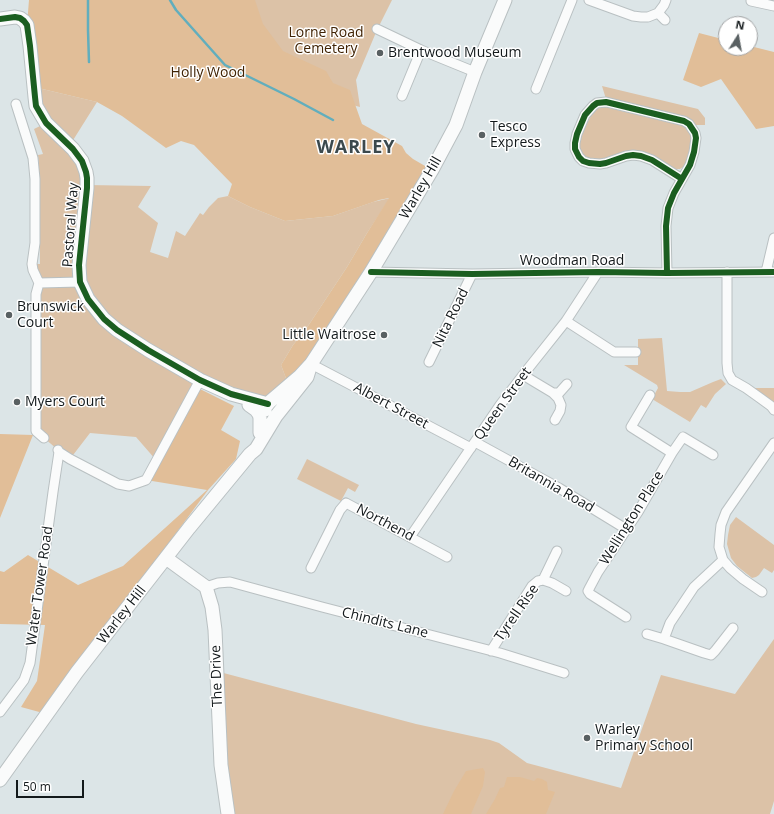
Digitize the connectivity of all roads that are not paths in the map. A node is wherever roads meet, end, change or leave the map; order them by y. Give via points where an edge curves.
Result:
1 (505, 0) edge
2 (572, 0) edge
3 (589, 0) edge
4 (666, 0) edge
5 (752, 1) edge
6 (774, 6) edge
7 (658, 13) junction
8 (0, 19) edge
9 (665, 20) dead end
10 (376, 30) dead end
11 (421, 50) junction
12 (476, 72) junction
13 (536, 88) dead end
14 (402, 96) dead end
15 (16, 104) dead end
16 (682, 179) junction
17 (774, 238) edge
18 (371, 272) junction
19 (598, 272) junction
20 (727, 272) junction
21 (770, 272) edge
22 (667, 273) junction
23 (472, 274) junction
24 (80, 282) junction
25 (39, 283) junction
26 (566, 320) junction
27 (636, 352) dead end
28 (429, 362) dead end
29 (311, 364) junction
30 (523, 375) junction
31 (200, 380) junction
32 (567, 384) dead end
33 (553, 393) junction
34 (231, 394) junction
35 (650, 396) dead end
36 (250, 406) junction
37 (270, 410) junction
38 (774, 410) edge
39 (555, 420) dead end
40 (260, 432) junction
41 (44, 438) dead end
42 (774, 443) edge
43 (473, 445) junction
44 (672, 453) junction
45 (250, 454) junction
46 (713, 455) dead end
47 (626, 529) junction
48 (410, 537) junction
49 (557, 551) dead end
50 (447, 557) dead end
51 (166, 558) junction
52 (723, 560) junction
53 (311, 568) dead end
54 (543, 580) junction
55 (206, 587) junction
56 (566, 591) dead end
57 (762, 592) dead end
58 (626, 617) dead end
59 (733, 628) dead end
60 (647, 634) dead end
61 (664, 639) junction
62 (491, 651) junction
63 (564, 673) dead end
64 (0, 712) edge
65 (0, 780) edge
66 (228, 814) edge

1 - 12 main road, Warley Hill
2 - 13 street
3 - 7 street via 633,16 648,17
4 - 7 street
5 - 6 street
7 - 9 street
8 - 24 main road, Pastoral Way via 20,18 27,25 36,106 46,123 68,143 82,161 86,172
10 - 11 street
11 - 12 street
11 - 14 street
12 - 18 main road, Warley Hill via 452,133
15 - 25 street via 33,158 35,243 32,264
16 - 16 street via 696,146 695,134 689,124 606,102 597,103 585,115 575,143 579,157 589,163 600,164 626,156 641,156
16 - 22 street via 668,208
17 - 21 street
18 - 23 street, Woodman Road
18 - 29 main road, Warley Hill
19 - 22 street, Woodman Road
19 - 23 street, Woodman Road
19 - 26 street, Queen Street
20 - 21 street, Woodman Road
20 - 22 street, Woodman Road
20 - 38 street via 728,373 732,380
23 - 28 street, Nita Road
24 - 25 street, Pastoral Way
24 - 31 main road, Pastoral Way via 88,299 117,330
25 - 41 street via 36,294 36,431
26 - 27 street via 614,352
26 - 30 street, Queen Street
29 - 37 main road, Warley Hill via 306,377
29 - 43 street, Albert Street
30 - 33 street
30 - 43 street, Queen Street
31 - 34 main road, Pastoral Way
31 - 64 street, Water Tower Road via 146,480 130,486 118,484 58,451 30,663 24,680
32 - 33 street via 559,392
33 - 39 street via 561,405
34 - 36 main road
34 - 37 main road
35 - 44 street via 631,427
36 - 37 main road
36 - 40 main road via 259,414
37 - 40 main road, Warley Hill
37 - 45 main road, Warley Hill via 256,449
40 - 45 main road, Warley Hill
42 - 52 street via 726,512 721,525 719,547
43 - 47 street, Britannia Road via 559,488
43 - 48 street, Queen Street
44 - 46 street, Wellington Place via 683,437
44 - 47 street, Wellington Place
45 - 51 main road, Warley Hill
47 - 58 street, Wellington Place via 588,591
48 - 50 street, Northend
48 - 53 street, Northend via 346,503
49 - 54 street
51 - 55 main road
51 - 65 main road, Warley Hill via 77,672
52 - 57 street via 743,579
52 - 61 street via 694,587 670,623
54 - 56 street, Tyrell Rise
54 - 62 street, Tyrell Rise via 532,586
55 - 62 street, Chindits Lane via 230,582
55 - 66 main road, The Drive via 215,630 221,765
59 - 61 street via 711,655
60 - 61 street
62 - 63 street, Chindits Lane

